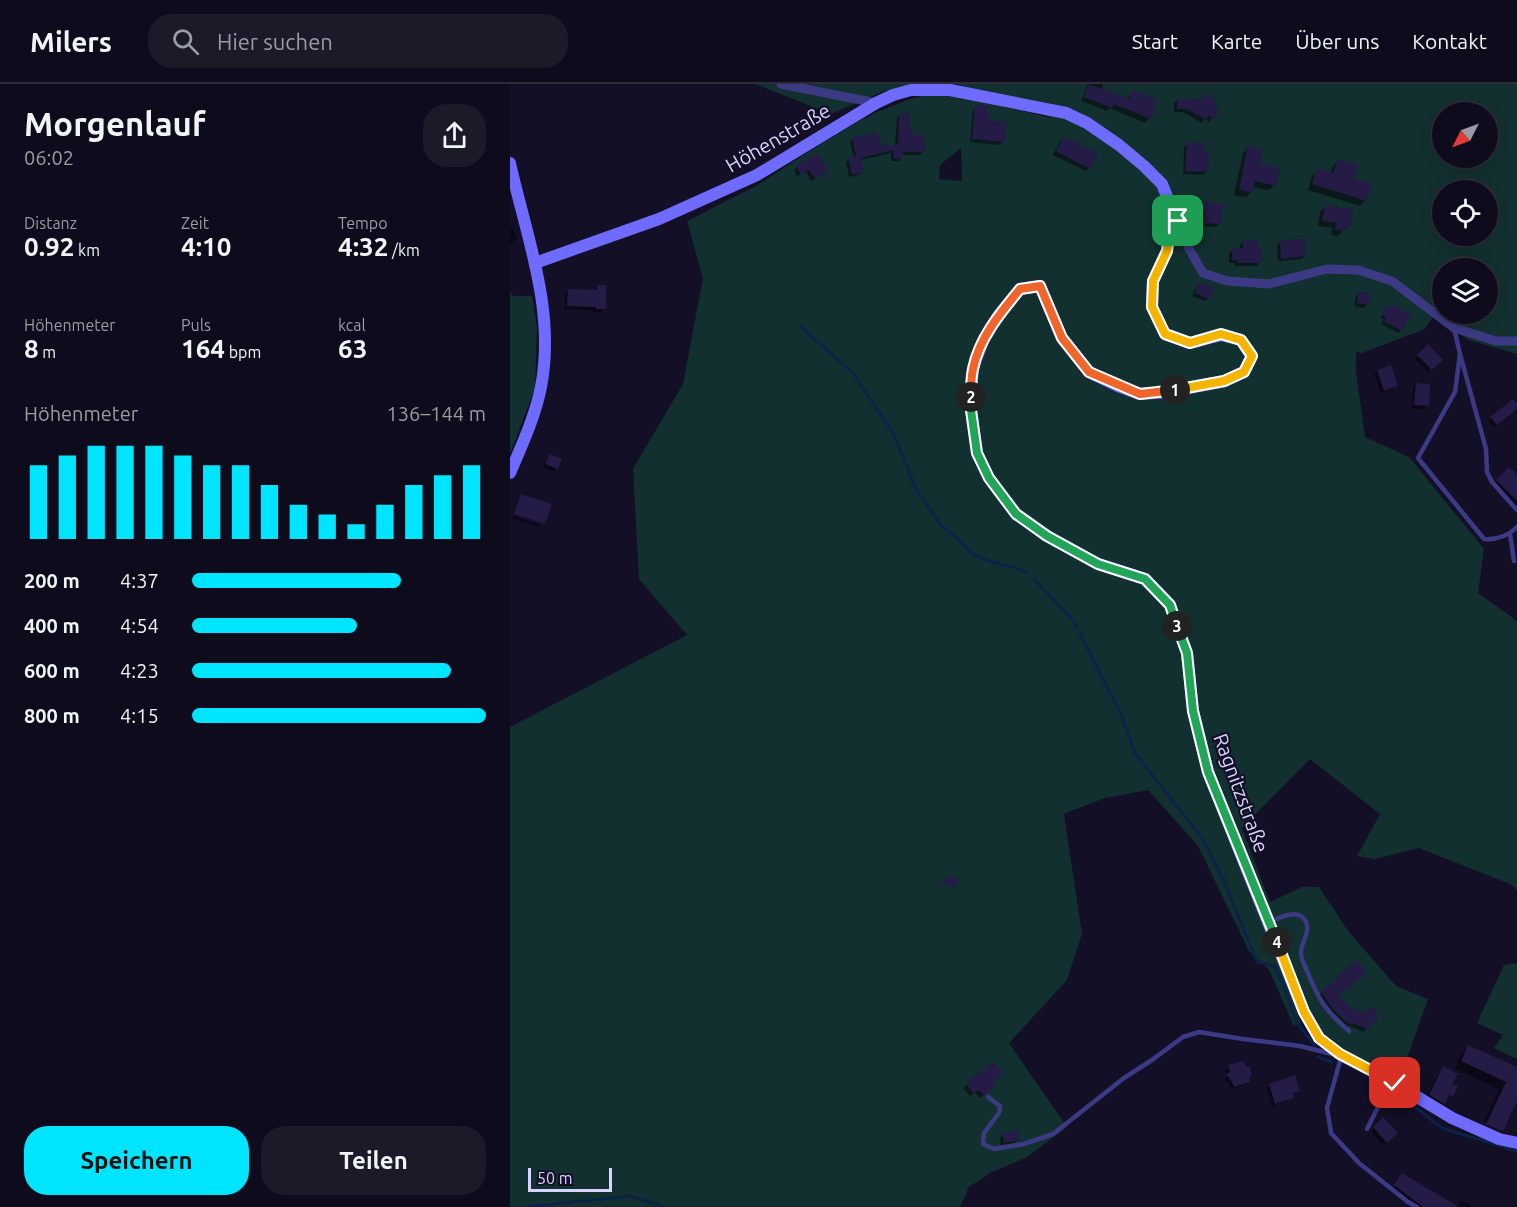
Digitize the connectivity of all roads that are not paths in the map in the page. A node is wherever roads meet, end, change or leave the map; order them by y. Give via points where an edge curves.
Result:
1 (781, 84) edge
2 (876, 103) junction
3 (510, 163) edge
4 (1172, 209) junction
5 (535, 263) junction
6 (1454, 328) junction
7 (1517, 341) edge
8 (1460, 354) junction
9 (510, 473) edge
10 (1517, 510) edge
11 (1517, 527) edge
12 (1510, 534) junction
13 (1514, 561) dead end
14 (1269, 922) junction
15 (1349, 1031) dead end
16 (1340, 1054) junction
17 (1391, 1081) junction
18 (988, 1097) dead end
19 (1367, 1129) dead end
20 (1517, 1143) edge
21 (1417, 1207) edge

1 - 2 street
2 - 4 main road, Höhenstraße via 911,90 950,90 1066,113 1087,123 1144,166 1162,184
2 - 5 main road, Höhenstraße via 757,176 659,219
3 - 5 main road
4 - 6 street, Höhenstraße via 1203,273 1227,281 1269,284 1327,269 1358,270 1392,281
4 - 14 main road, Ragnitzstraße via 1167,251 1153,281 1152,307 1165,334 1190,343 1221,334 1241,340 1252,356 1244,372 1224,381 1168,392 1140,394 1118,386 1089,372 1062,338 1040,286 1020,289 983,341 973,368 970,403 977,453 989,478 1016,514 1098,564 1145,579 1170,605 1187,653 1193,711 1208,772
5 - 9 main road via 545,322 545,360 527,434
6 - 7 street, Höhenstraße via 1496,341
6 - 8 lane
8 - 10 lane via 1486,449 1486,472
8 - 12 lane via 1455,392 1418,458 1484,539 1495,540
11 - 12 lane
12 - 13 lane
14 - 15 lane via 1296,915 1306,922 1301,954 1317,996
14 - 16 main road, Ragnitzstraße via 1304,1012 1319,1038
16 - 17 main road, Ragnitzstraße
16 - 18 lane via 1199,1032 1183,1037 1124,1078 1053,1134 994,1149 983,1144 984,1132 1000,1106
16 - 21 lane via 1328,1108 1331,1133 1359,1163
17 - 19 lane
17 - 20 main road, Ragnitzstraße via 1452,1118

